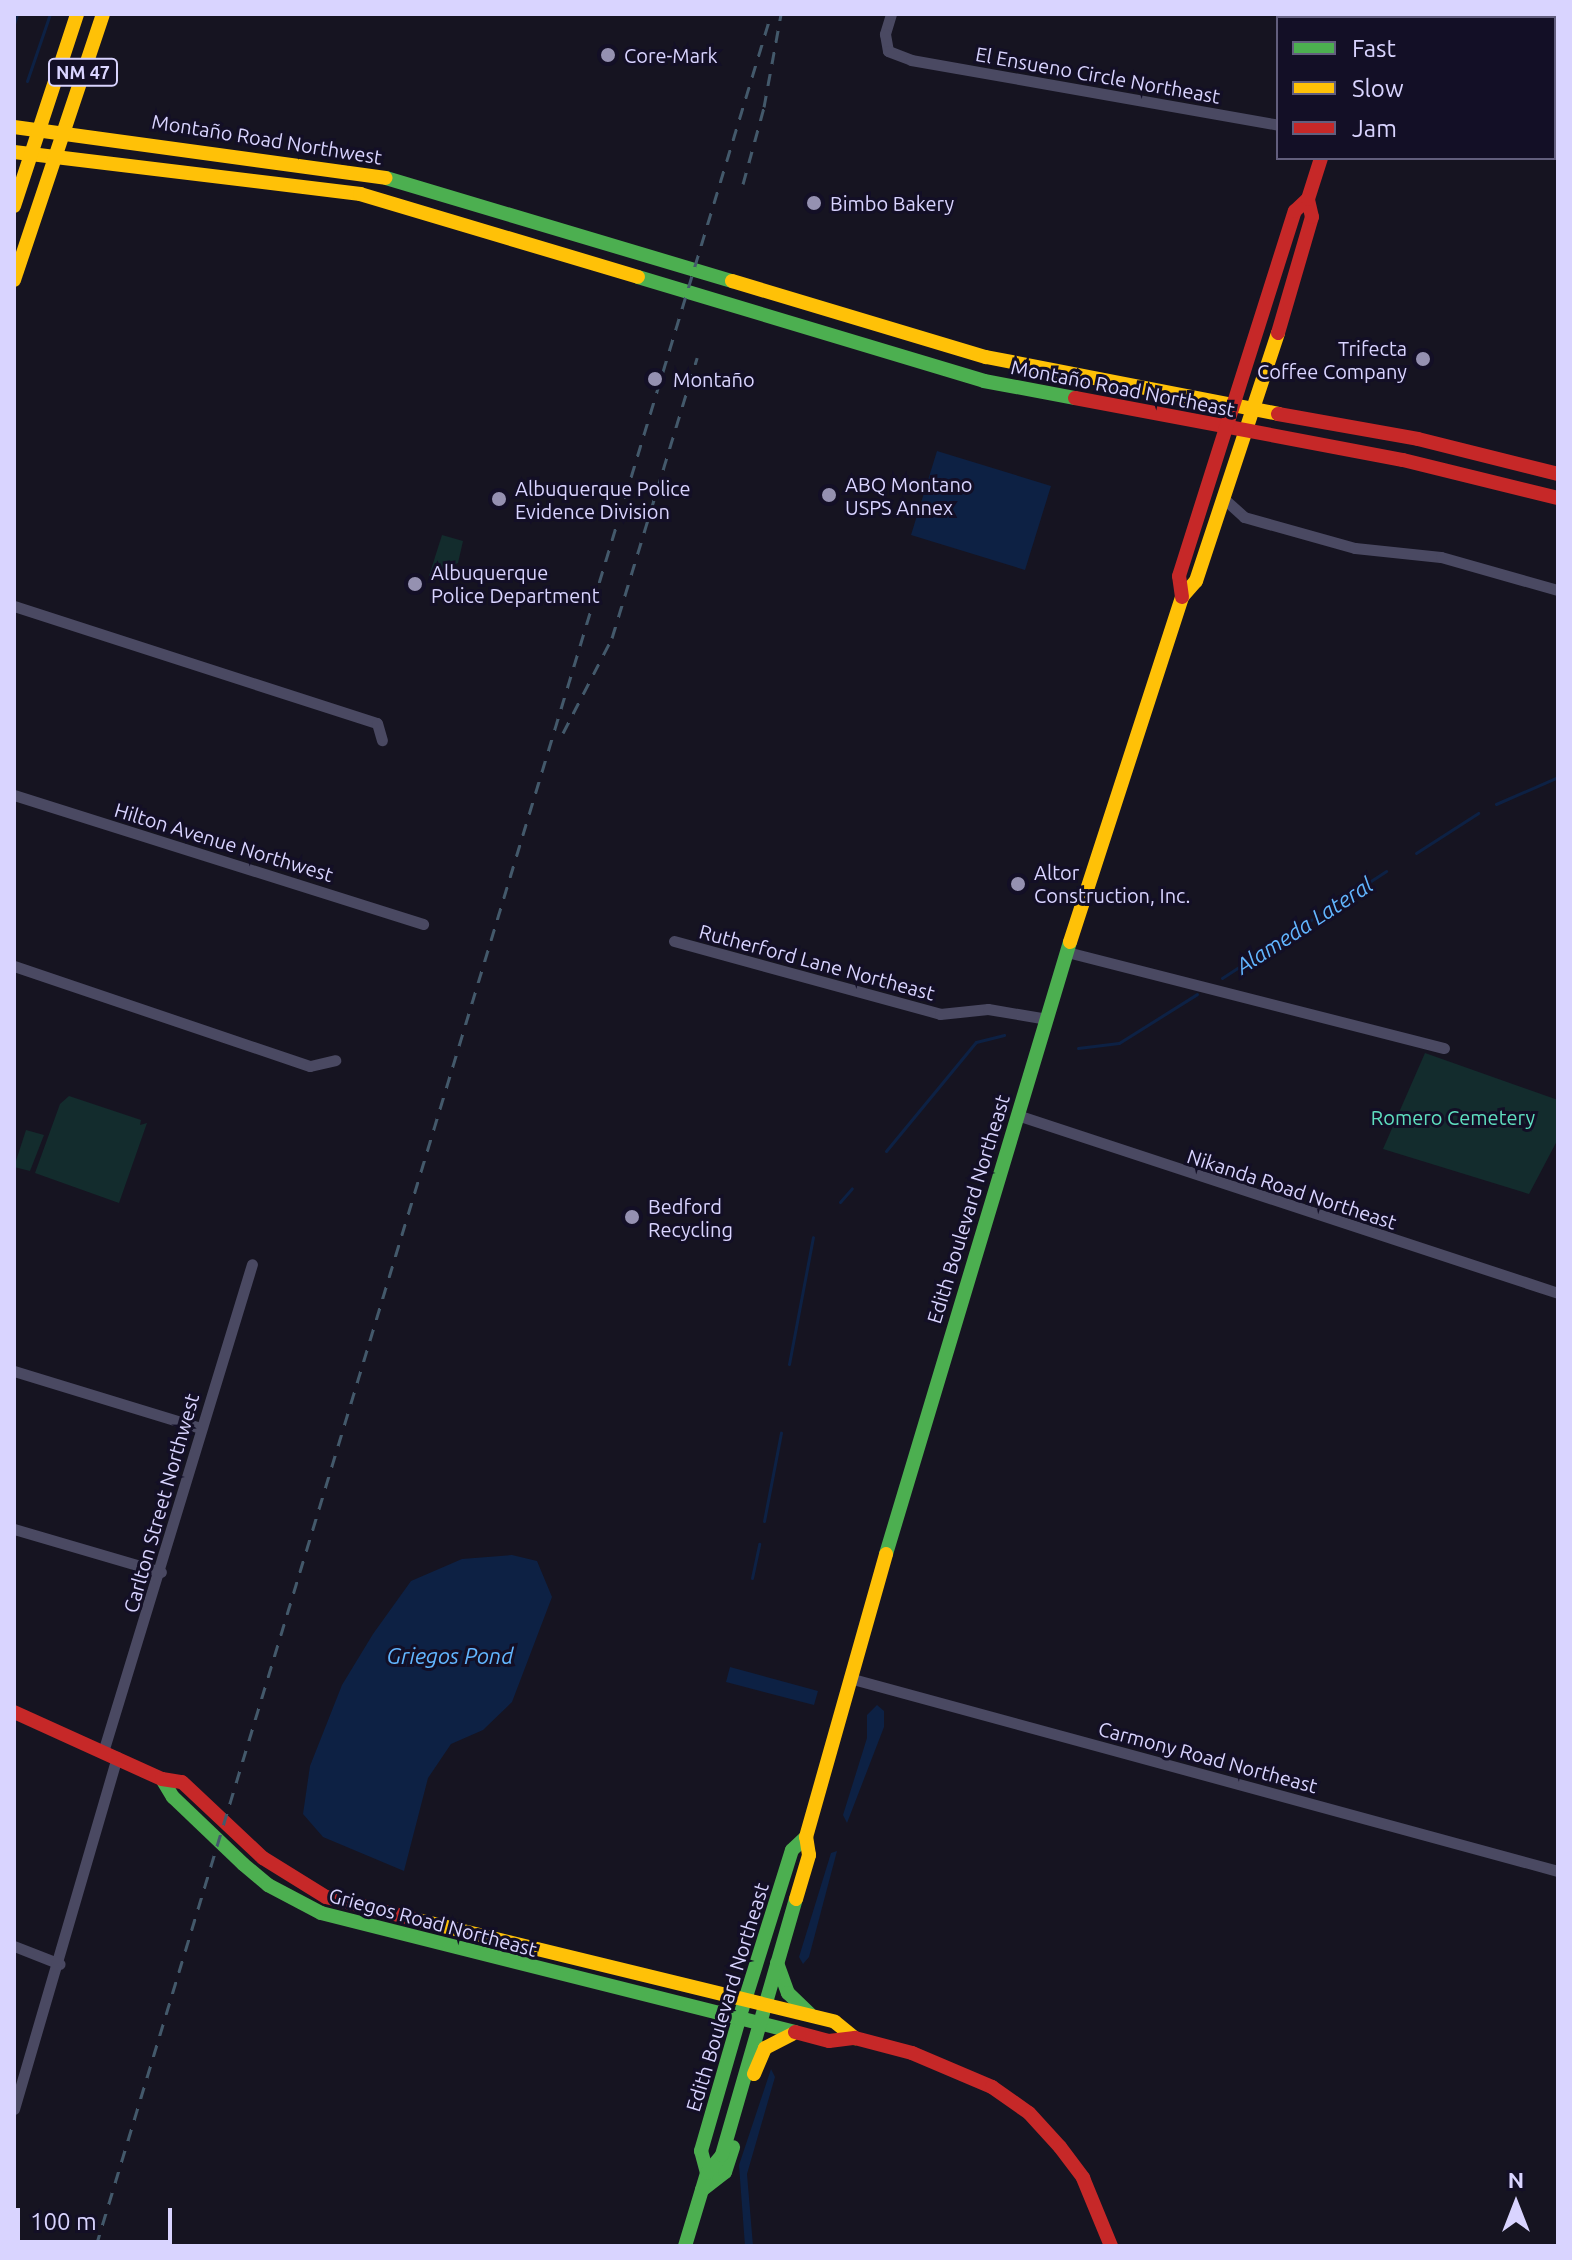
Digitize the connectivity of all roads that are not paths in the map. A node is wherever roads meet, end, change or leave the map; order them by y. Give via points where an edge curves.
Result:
1 (77, 14) edge
2 (103, 14) edge
3 (891, 14) edge
4 (1276, 125) edge
5 (14, 127) edge
6 (41, 129) junction
7 (65, 131) junction
8 (14, 152) edge
9 (32, 154) junction
10 (58, 156) junction
11 (1320, 160) edge
12 (1308, 199) junction
13 (14, 206) edge
14 (694, 271) joint
15 (14, 280) edge
16 (687, 294) joint
17 (1235, 406) junction
18 (1252, 409) junction
19 (1226, 429) junction
20 (1243, 432) junction
21 (1558, 474) edge
22 (1222, 497) junction
23 (1558, 498) edge
24 (1558, 590) edge
25 (1182, 597) junction
26 (14, 606) edge
27 (382, 740) dead end
28 (14, 795) edge
29 (423, 924) dead end
30 (674, 941) dead end
31 (1067, 952) junction
32 (14, 966) edge
33 (1047, 1019) junction
34 (1444, 1048) dead end
35 (335, 1060) dead end
36 (1017, 1115) junction
37 (252, 1264) dead end
38 (1558, 1293) edge
39 (14, 1371) edge
40 (201, 1428) junction
41 (14, 1529) edge
42 (161, 1572) junction
43 (849, 1678) junction
44 (14, 1712) edge
45 (110, 1754) junction
46 (162, 1779) junction
47 (806, 1837) junction
48 (1558, 1871) edge
49 (14, 1946) edge
50 (777, 1963) junction
51 (60, 1964) junction
52 (745, 2000) junction
53 (765, 2005) junction
54 (814, 2017) junction
55 (739, 2019) junction
56 (759, 2024) junction
57 (798, 2033) junction
58 (855, 2038) junction
59 (14, 2109) edge
60 (707, 2173) junction
61 (702, 2190) junction
62 (685, 2246) edge
63 (1111, 2246) edge

1 - 6 main road, NM 47
2 - 7 main road, NM 47
3 - 4 street, El Ensueno Circle Northeast via 885,34 888,51 911,60
5 - 6 main road, Montaño Road Northwest
6 - 7 main road, Montaño Road Northwest
6 - 9 main road, NM 47
7 - 10 main road, NM 47
7 - 14 main road, Montaño Road Northwest via 363,171
8 - 9 main road, Montaño Road Northwest
9 - 10 main road, Montaño Road Northwest
9 - 13 main road, NM 47
10 - 15 main road, NM 47
10 - 16 main road, Montaño Road Northwest via 368,195
11 - 12 main road, Edith Boulevard Northeast
12 - 17 main road, Edith Boulevard Northeast via 1295,211
12 - 18 main road, Edith Boulevard Northeast via 1312,217
14 - 17 main road, Montaño Road Northeast via 976,354
16 - 19 main road, Montaño Road Northeast via 998,385
17 - 18 main road, Montaño Road Northeast
17 - 19 main road, Edith Boulevard Northeast
18 - 20 main road, Edith Boulevard Northeast
18 - 21 main road, Montaño Road Northeast via 1418,439
19 - 20 main road, Montaño Road Northeast
19 - 25 main road, Edith Boulevard Northeast via 1179,576
20 - 22 main road, Edith Boulevard Northeast
20 - 23 main road, Montaño Road Northeast via 1403,460
22 - 24 street via 1244,517 1355,548 1441,557
22 - 25 main road, Edith Boulevard Northeast via 1196,581
25 - 31 main road, Edith Boulevard Northeast
26 - 27 street via 377,723
28 - 29 street, Hilton Avenue Northwest
30 - 33 street, Rutherford Lane Northeast via 940,1014 988,1009
31 - 33 main road, Edith Boulevard Northeast
31 - 34 street
32 - 35 street via 310,1066
33 - 36 main road, Edith Boulevard Northeast
36 - 38 street, Nikanda Road Northeast
36 - 43 main road, Edith Boulevard Northeast
37 - 40 street, Carlton Street Northwest
39 - 40 street
40 - 42 street, Carlton Street Northwest
41 - 42 street
42 - 45 street, Carlton Street Northwest
43 - 47 main road, Edith Boulevard Northeast
43 - 48 street, Carmony Road Northeast
44 - 45 main road, Griegos Road Northeast
45 - 46 main road, Griegos Road Northeast
45 - 51 street, Carlton Street Northwest
46 - 52 main road, Griegos Road Northeast via 182,1782 282,1873 326,1897
46 - 55 main road, Griegos Road Northeast via 173,1797 243,1864 268,1885 321,1913
47 - 50 main road, Edith Boulevard Northeast via 809,1855
47 - 52 main road, Edith Boulevard Northeast via 792,1850
49 - 51 street
50 - 53 main road, Edith Boulevard Northeast
50 - 54 main road via 788,1993
51 - 59 street, Carlton Street Northwest
52 - 53 main road, Griegos Road Northeast
52 - 55 main road, Edith Boulevard Northeast
53 - 54 main road, Griegos Road Northeast
53 - 56 main road, Edith Boulevard Northeast
54 - 58 main road via 835,2022
55 - 56 main road, Griegos Road Northeast
55 - 60 main road, Edith Boulevard Northeast via 701,2151
56 - 57 main road, Griegos Road Northeast
56 - 60 main road, Edith Boulevard Northeast via 722,2155
57 - 58 main road, Griegos Road Northeast via 829,2041
57 - 61 main road via 778,2037 765,2048 725,2172
58 - 63 main road via 951,2066 1029,2113 1083,2178
60 - 61 main road, Edith Boulevard Northeast
61 - 62 main road, Edith Boulevard Northeast

